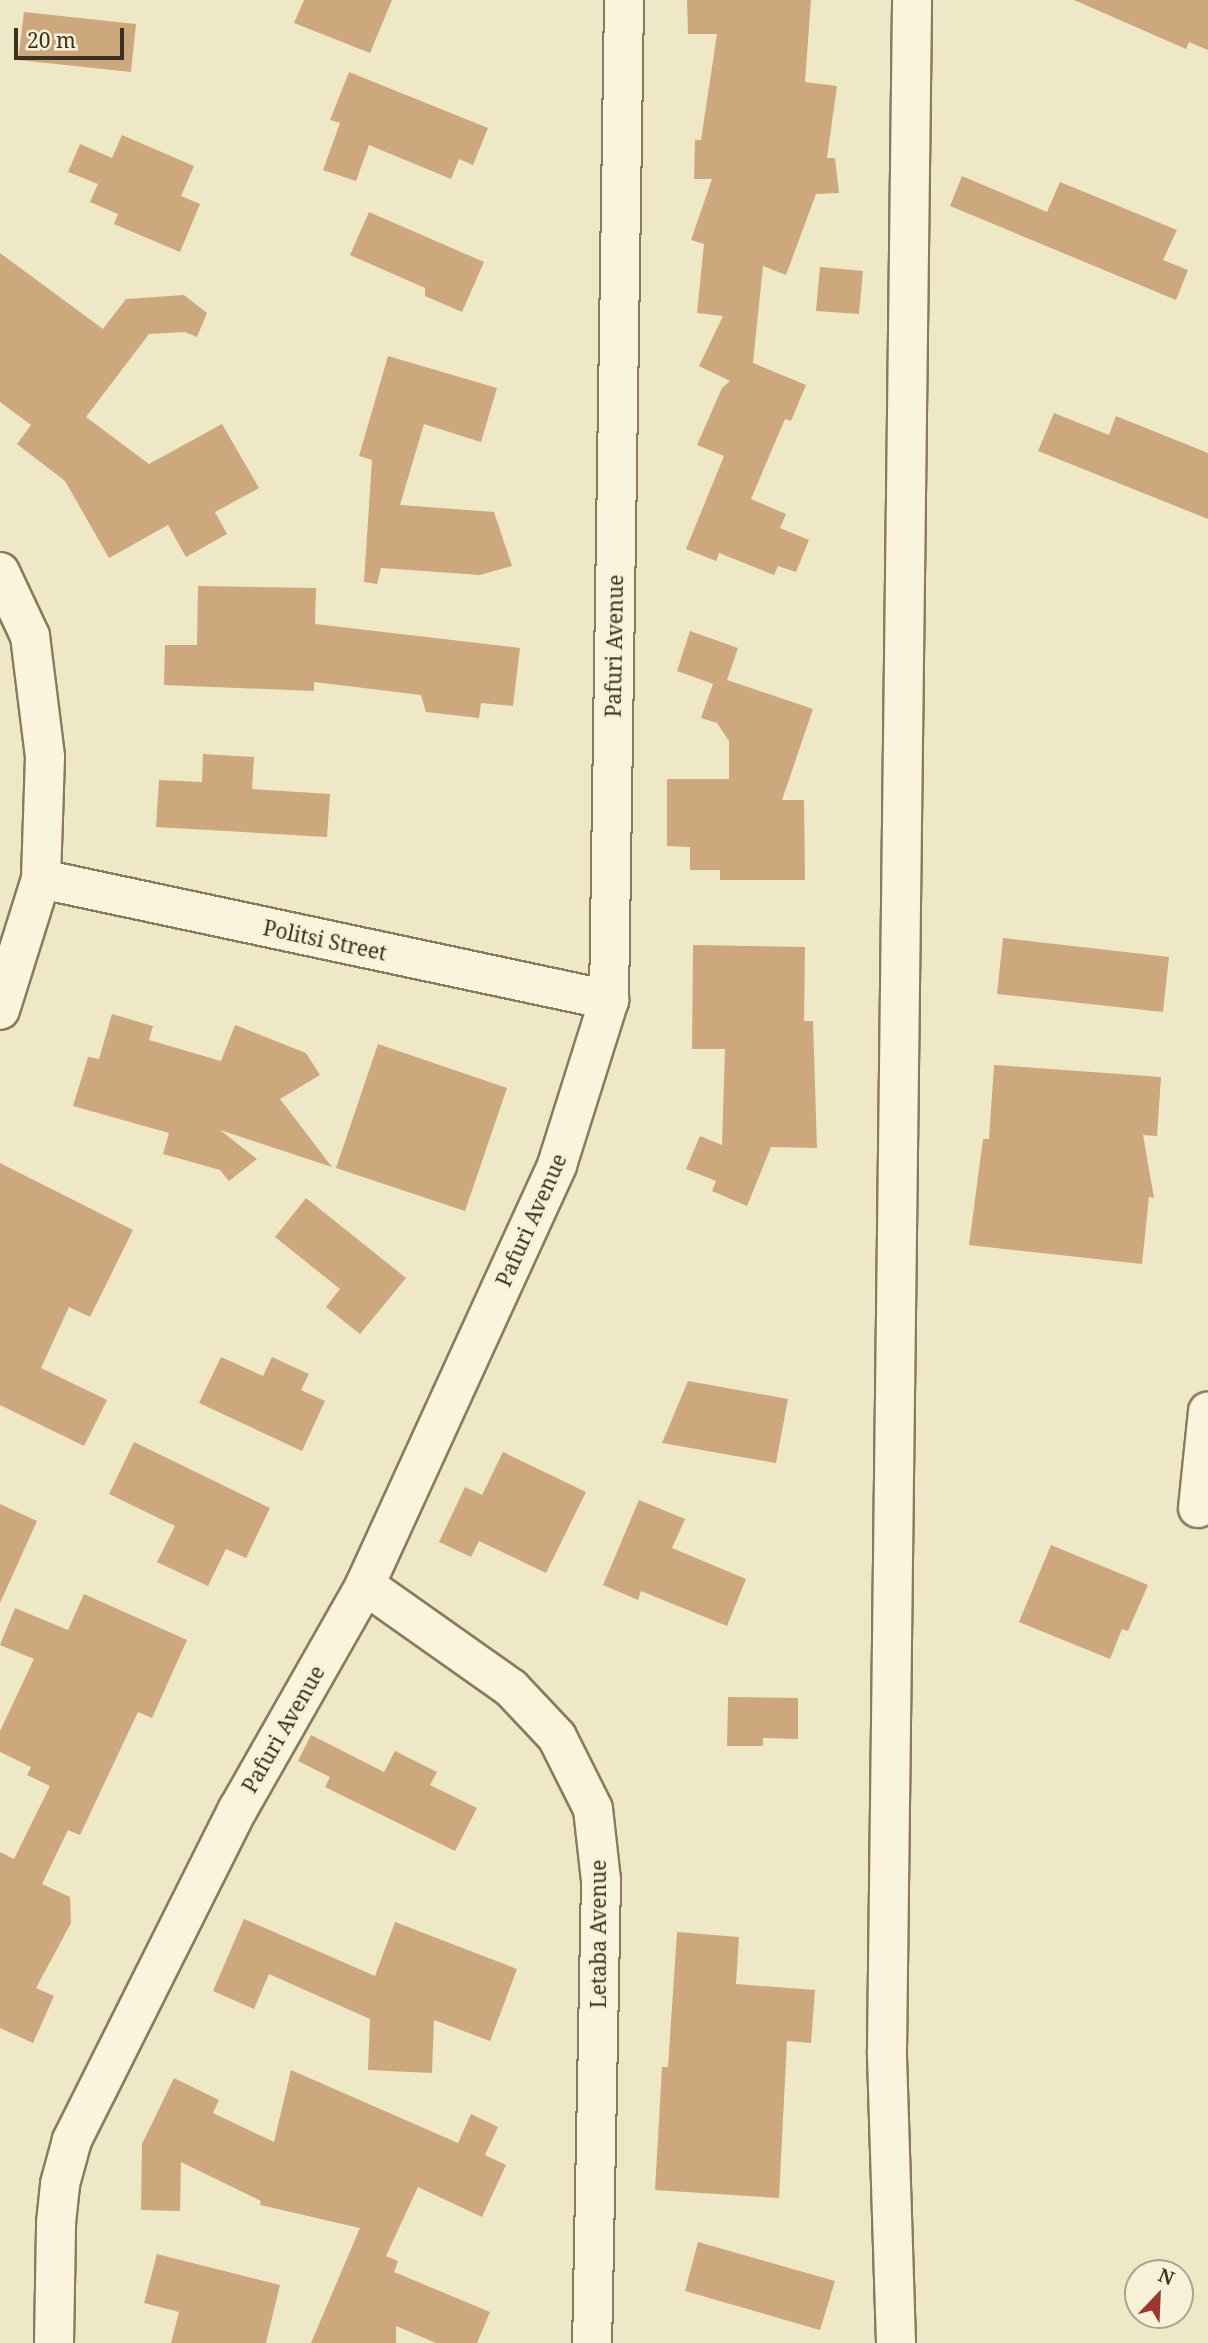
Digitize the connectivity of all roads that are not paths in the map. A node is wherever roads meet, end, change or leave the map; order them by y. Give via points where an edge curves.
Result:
1 (624, 0) edge
2 (912, 0) edge
3 (0, 572) edge
4 (41, 879) junction
5 (609, 1000) junction
6 (0, 1010) edge
7 (1208, 1412) edge
8 (1198, 1508) dead end
9 (365, 1585) junction
10 (54, 2343) edge
11 (592, 2343) edge
12 (896, 2343) edge

1 - 5 street, Pafuri Avenue
2 - 12 street via 887,2051
3 - 4 street via 30,636 45,757
4 - 5 street, Politsi Street
4 - 6 street
5 - 9 street, Pafuri Avenue via 557,1165
7 - 8 street
9 - 10 street, Pafuri Avenue via 238,1809 72,2140 56,2223
9 - 11 street, Letaba Avenue via 511,1688 557,1737 593,1809 601,1880

